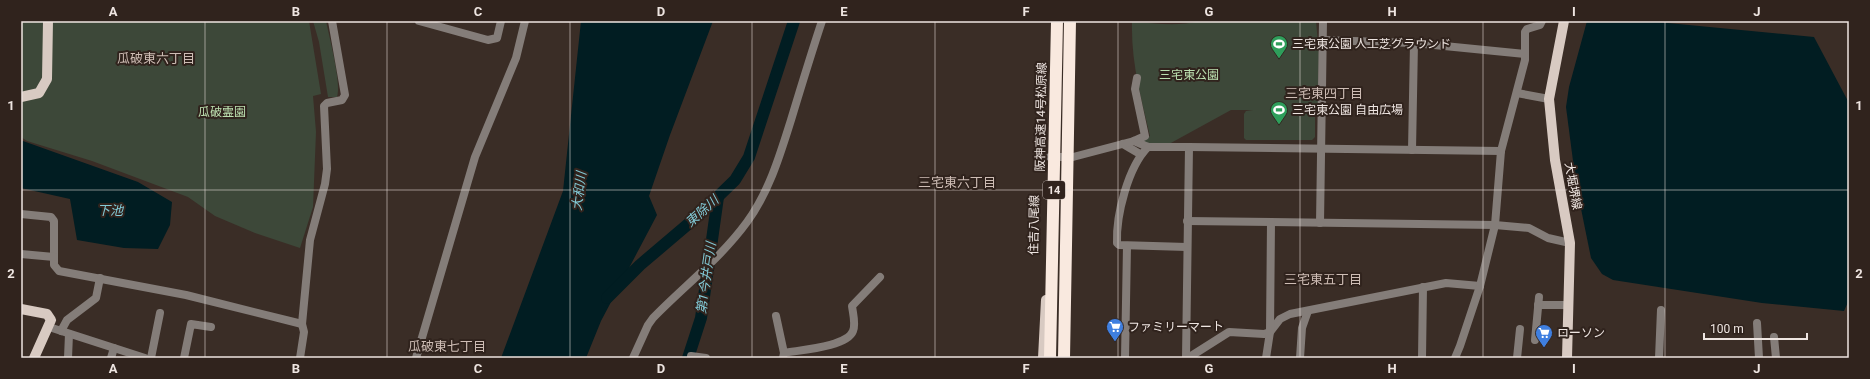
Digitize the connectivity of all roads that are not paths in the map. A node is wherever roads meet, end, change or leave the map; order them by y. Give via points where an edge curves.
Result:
1 (48, 21) edge
2 (332, 21) edge
3 (419, 21) edge
4 (501, 21) edge
5 (525, 21) edge
6 (822, 21) edge
7 (1051, 21) edge
8 (1057, 21) edge
9 (1070, 21) edge
10 (1074, 21) edge
11 (1323, 21) edge
12 (1542, 21) edge
13 (1564, 21) edge
14 (432, 23) edge
15 (1322, 40) junction
16 (1414, 43) junction
17 (1525, 54) junction
18 (1137, 78) dead end
19 (1517, 93) junction
20 (21, 97) edge
21 (1549, 99) junction
22 (1134, 141) junction
23 (1123, 144) junction
24 (1148, 147) junction
25 (1188, 147) junction
26 (1321, 149) junction
27 (1412, 150) junction
28 (1501, 151) junction
29 (1140, 154) junction
30 (1049, 156) junction
31 (1073, 157) junction
32 (21, 214) edge
33 (1188, 221) junction
34 (1271, 222) junction
35 (1320, 223) junction
36 (1495, 225) junction
37 (1570, 243) junction
38 (1127, 246) junction
39 (1187, 247) junction
40 (21, 254) edge
41 (54, 257) junction
42 (880, 276) dead end
43 (100, 278) junction
44 (1480, 286) junction
45 (1423, 287) junction
46 (1568, 305) junction
47 (21, 309) edge
48 (1661, 310) dead end
49 (1308, 311) junction
50 (160, 314) dead end
51 (776, 316) dead end
52 (1757, 323) dead end
53 (302, 324) junction
54 (49, 327) junction
55 (211, 327) dead end
56 (1520, 329) dead end
57 (65, 332) junction
58 (1270, 332) junction
59 (1774, 337) dead end
60 (1535, 340) dead end
61 (114, 348) junction
62 (783, 355) edge
63 (691, 356) dead end
64 (34, 358) edge
65 (68, 358) edge
66 (111, 358) edge
67 (145, 358) edge
68 (151, 358) edge
69 (184, 358) edge
70 (300, 358) edge
71 (416, 358) edge
72 (633, 358) edge
73 (706, 358) edge
74 (1043, 358) edge
75 (1050, 358) edge
76 (1063, 358) edge
77 (1068, 358) edge
78 (1125, 358) edge
79 (1187, 358) edge
80 (1266, 358) edge
81 (1300, 358) edge
82 (1422, 358) edge
83 (1455, 358) edge
84 (1517, 358) edge
85 (1567, 358) edge
86 (1659, 358) edge
87 (1759, 358) edge
88 (1776, 358) edge

1 - 20 main road via 47,79 39,93
2 - 53 street via 345,95 342,100 324,106 327,169 310,240
3 - 14 street
4 - 14 street via 497,38 488,40
5 - 71 street via 516,58 475,157
6 - 72 street via 777,164 763,196 734,239 648,325
7 - 30 main road, 住吉八尾線
8 - 75 highway, 阪神高速14号松原線 / 14
9 - 76 highway, 14
10 - 31 main road
11 - 15 street
12 - 17 street via 1540,25 1525,32
13 - 21 main road, 大堀堺線
15 - 16 street
15 - 26 street
16 - 17 street
16 - 27 street
17 - 19 street
18 - 22 street via 1135,89 1147,135
19 - 21 street
19 - 28 street
21 - 37 main road, 大堀堺線 via 1555,160
22 - 23 street
22 - 24 street
23 - 29 street
23 - 31 street
24 - 25 street
24 - 29 street
25 - 26 street
25 - 33 street
26 - 27 street
26 - 35 street
27 - 28 street
28 - 36 street
29 - 38 street via 1125,190 1117,226 1117,243 1119,246
30 - 31 street
30 - 74 main road, 住吉八尾線
31 - 77 main road
32 - 41 street via 51,217 54,221
33 - 34 street
33 - 39 street
34 - 35 street
34 - 58 street
35 - 36 street
36 - 37 street via 1529,228 1548,238
36 - 44 street
37 - 46 main road, 大堀堺線
38 - 39 street
38 - 78 street
39 - 79 street
40 - 41 street
41 - 43 street via 54,265 59,271
42 - 62 street via 852,306 855,326 852,333 836,344
43 - 53 street via 186,295
43 - 57 street via 96,298 67,320
44 - 45 street via 1446,284
44 - 83 street
45 - 49 street
45 - 82 street
46 - 60 street via 1539,301
46 - 85 main road, 大堀堺線
47 - 54 main road via 47,314 51,320
48 - 86 street
49 - 58 street via 1290,314 1280,319
49 - 81 street via 1302,328
50 - 68 street
51 - 62 street
52 - 87 street
53 - 70 street via 304,332
54 - 57 street
54 - 64 main road
55 - 69 street via 191,324
56 - 84 street
57 - 61 street
57 - 65 street
58 - 79 street via 1229,332
58 - 80 street
59 - 88 street
61 - 66 street
61 - 67 street
63 - 73 street

